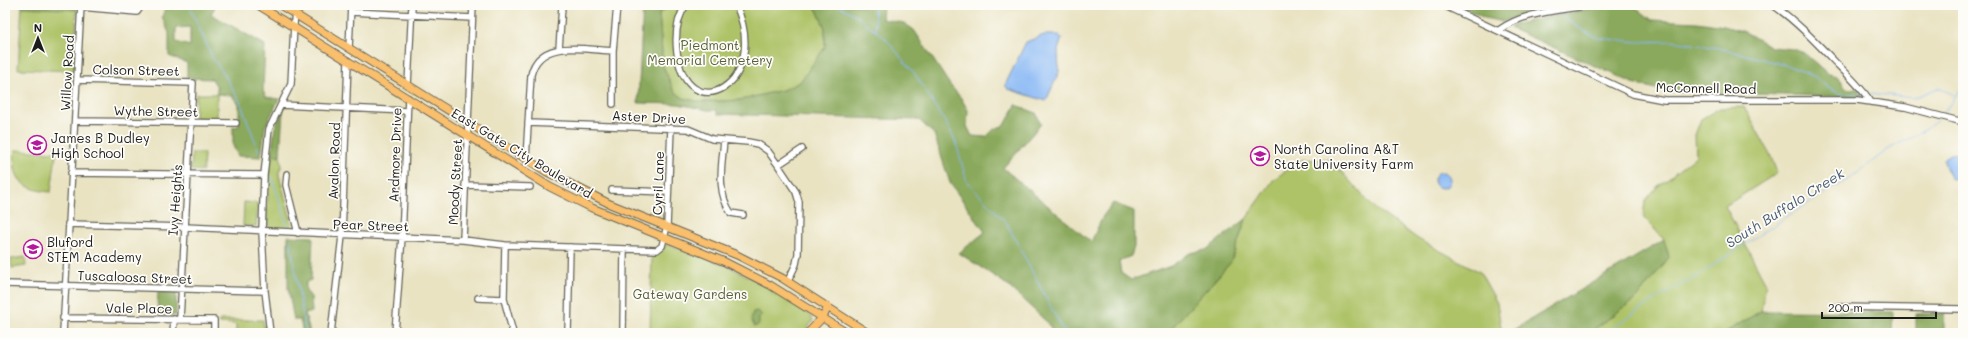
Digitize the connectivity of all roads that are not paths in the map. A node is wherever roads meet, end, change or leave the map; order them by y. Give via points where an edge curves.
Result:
1 (142, 5) edge
2 (258, 5) edge
3 (280, 5) edge
4 (295, 5) edge
5 (351, 5) edge
6 (412, 5) edge
7 (473, 5) edge
8 (617, 5) edge
9 (686, 5) edge
10 (736, 5) edge
11 (1443, 5) edge
12 (1588, 5) edge
13 (1773, 5) edge
14 (81, 6) edge
15 (562, 6) edge
16 (351, 12) junction
17 (295, 14) junction
18 (411, 15) junction
19 (472, 18) junction
20 (294, 27) junction
21 (1499, 30) junction
22 (330, 36) junction
23 (349, 48) junction
24 (559, 48) junction
25 (613, 51) junction
26 (348, 61) junction
27 (78, 80) junction
28 (193, 83) joint
29 (408, 84) junction
30 (408, 98) junction
31 (1871, 102) junction
32 (612, 104) dead end
33 (281, 105) junction
34 (346, 109) junction
35 (407, 111) junction
36 (435, 115) junction
37 (75, 121) junction
38 (468, 121) junction
39 (191, 122) junction
40 (1963, 122) edge
41 (236, 123) dead end
42 (528, 123) junction
43 (671, 128) junction
44 (468, 136) junction
45 (724, 140) junction
46 (501, 142) junction
47 (802, 149) dead end
48 (526, 159) junction
49 (778, 165) junction
50 (71, 173) junction
51 (187, 174) junction
52 (287, 174) dead end
53 (264, 176) junction
54 (465, 185) junction
55 (530, 187) dead end
56 (612, 190) dead end
57 (668, 192) junction
58 (743, 216) dead end
59 (68, 224) junction
60 (667, 226) junction
61 (184, 227) junction
62 (262, 231) junction
63 (298, 233) junction
64 (342, 236) junction
65 (402, 238) junction
66 (665, 238) junction
67 (463, 240) junction
68 (505, 245) junction
69 (570, 247) junction
70 (624, 249) junction
71 (712, 257) junction
72 (785, 279) junction
73 (5, 284) edge
74 (64, 286) junction
75 (181, 289) junction
76 (265, 291) junction
77 (478, 298) dead end
78 (504, 300) junction
79 (828, 307) junction
80 (1835, 307) dead end
81 (1963, 309) edge
82 (823, 317) junction
83 (63, 318) junction
84 (177, 319) junction
85 (63, 333) edge
86 (173, 333) edge
87 (214, 333) edge
88 (270, 333) edge
89 (332, 333) edge
90 (395, 333) edge
91 (513, 333) edge
92 (568, 333) edge
93 (623, 333) edge
94 (808, 333) edge
95 (848, 333) edge
96 (868, 333) edge

1 - 14 street via 137,12
2 - 17 main road via 286,18 291,18
2 - 20 main road, East Gate City Boulevard
3 - 17 main road, East Gate City Boulevard
4 - 17 street
5 - 16 street
6 - 18 street
7 - 19 street, Moody Street
8 - 25 street
9 - 10 street via 678,23 678,59 686,81 695,89 708,93 724,89 735,78 742,62 746,48 745,33
11 - 21 street, McConnell Road
12 - 21 street via 1526,16 1510,22
13 - 31 street via 1825,51 1862,89
14 - 27 street, Willow Road
15 - 24 street
16 - 18 street
16 - 23 street
17 - 20 street
17 - 22 main road, East Gate City Boulevard
18 - 19 street
18 - 29 street
19 - 38 street, Moody Street
20 - 22 main road via 307,25
20 - 26 main road, East Gate City Boulevard
20 - 33 street via 291,84
21 - 31 street, McConnell Road via 1604,81 1646,98
22 - 23 main road, East Gate City Boulevard
23 - 29 main road, East Gate City Boulevard
24 - 25 street
24 - 42 street via 544,53 532,68
25 - 32 street
26 - 30 main road, East Gate City Boulevard
26 - 34 street, Avalon Road
27 - 28 street, Colson Street
27 - 37 street, Willow Road
28 - 39 street, Ivy Heights
29 - 38 main road, East Gate City Boulevard
30 - 35 street, Ardmore Drive
30 - 36 main road, East Gate City Boulevard
31 - 40 street, McConnell Road via 1929,112
33 - 34 street
33 - 53 street via 269,129
34 - 35 street
34 - 64 street, Avalon Road
35 - 65 street, Ardmore Drive
36 - 38 main road via 460,126 466,125
36 - 44 main road, East Gate City Boulevard
37 - 39 street, Wythe Street
37 - 50 street, Willow Road
38 - 44 street, Moody Street
38 - 46 main road, East Gate City Boulevard
39 - 41 street, Wythe Street
39 - 51 street, Ivy Heights
42 - 43 street, Aster Drive
42 - 48 street
43 - 45 street, Aster Drive via 688,129 712,139
43 - 57 street, Cyril Lane
44 - 46 main road via 476,132
44 - 54 street, Moody Street
44 - 66 main road, East Gate City Boulevard via 550,187 585,205
45 - 49 street, Aster Drive via 758,144 768,151
45 - 58 street via 721,192 731,213
46 - 48 main road, East Gate City Boulevard
47 - 49 street
48 - 60 main road, East Gate City Boulevard via 610,204
49 - 72 street, Aster Drive via 796,192 799,202 798,254 796,264
50 - 51 street
50 - 59 street, Willow Road
51 - 53 street
51 - 61 street, Ivy Heights
52 - 63 street via 286,185
53 - 62 street
54 - 55 street
54 - 67 street, Moody Street
56 - 57 street
57 - 60 street, Cyril Lane
59 - 61 street, Pear Street
59 - 74 street, Willow Road
60 - 66 street, Cyril Lane
60 - 72 main road, East Gate City Boulevard via 737,255
61 - 62 street, Pear Street
61 - 75 street, Ivy Heights
62 - 63 street, Pear Street
62 - 76 street
63 - 64 street, Pear Street
64 - 65 street, Pear Street
64 - 89 street, Avalon Road
65 - 67 street, Pear Street
65 - 90 street, Ardmore Drive
66 - 70 street, Pear Street via 661,248 657,250
66 - 71 main road, East Gate City Boulevard
67 - 68 street, Pear Street
68 - 69 street, Pear Street
68 - 78 street
69 - 70 street, Pear Street
69 - 92 street
70 - 93 street
71 - 72 main road via 722,254 772,276
71 - 82 main road, East Gate City Boulevard via 770,285
72 - 79 main road, East Gate City Boulevard
73 - 74 street, Tuscaloosa Street
74 - 75 street, Tuscaloosa Street
74 - 83 street, Willow Road
75 - 76 street, Tuscaloosa Street
75 - 84 street, Ivy Heights
76 - 88 street
77 - 78 street
78 - 91 street
79 - 82 main road
79 - 96 main road, East Gate City Boulevard
80 - 81 street
82 - 94 main road
82 - 95 main road, East Gate City Boulevard
83 - 84 street, Vale Place
83 - 85 street, Willow Road
84 - 86 street, Ivy Heights
84 - 87 street, Vale Place via 214,320

